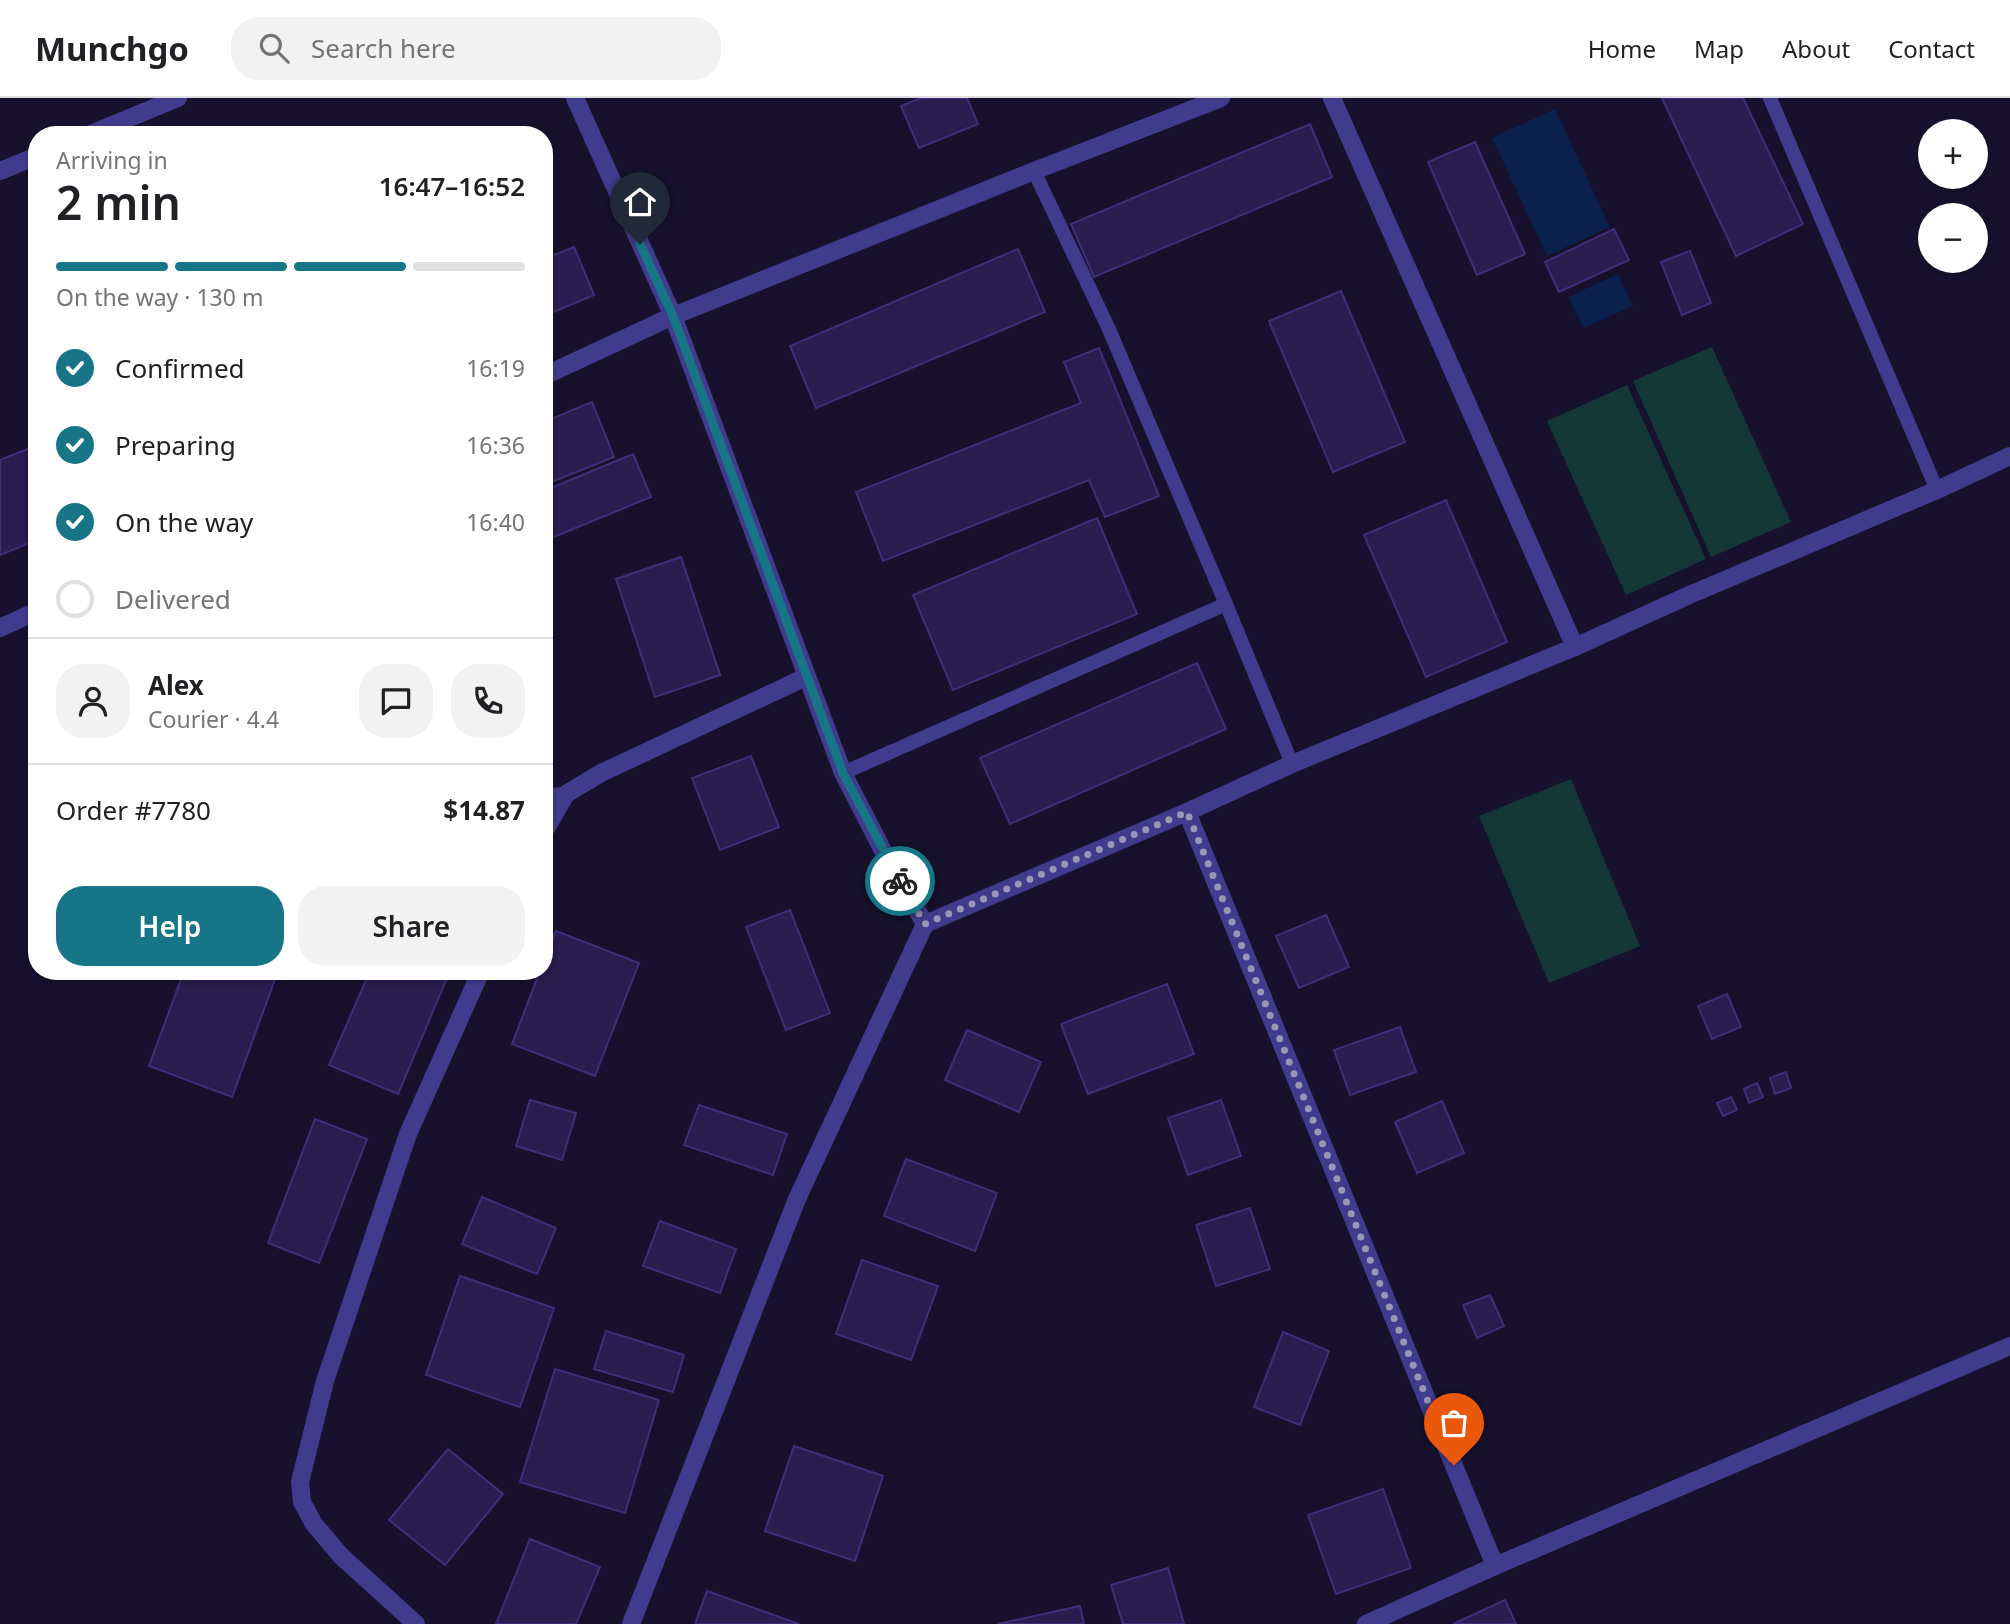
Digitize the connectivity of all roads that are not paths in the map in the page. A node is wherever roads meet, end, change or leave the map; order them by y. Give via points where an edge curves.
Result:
1 (178, 98) edge
2 (575, 98) edge
3 (1221, 98) edge
4 (1332, 98) edge
5 (1770, 98) edge
6 (110, 126) edge
7 (28, 160) edge
8 (0, 171) edge
9 (1034, 171) junction
10 (673, 316) junction
11 (553, 372) edge
12 (2010, 456) edge
13 (1937, 490) junction
14 (1226, 604) junction
15 (28, 615) edge
16 (0, 628) edge
17 (1574, 647) junction
18 (806, 677) junction
19 (1292, 764) junction
20 (843, 773) junction
21 (566, 794) junction
22 (553, 795) edge
23 (1187, 812) junction
24 (553, 816) edge
25 (925, 924) junction
26 (477, 980) edge
27 (2010, 1346) edge
28 (1495, 1566) junction
29 (416, 1624) edge
30 (631, 1624) edge
31 (1366, 1624) edge

1 - 6 street
2 - 10 street
3 - 9 street
4 - 17 street
5 - 13 lane
7 - 8 street
9 - 10 street
9 - 14 lane via 1108,327
10 - 11 street
10 - 18 street
12 - 13 street
13 - 17 street
14 - 19 lane
14 - 20 lane
15 - 16 street
17 - 19 street
18 - 20 street
18 - 21 street via 601,773
19 - 23 street
20 - 25 street
21 - 22 lane
21 - 24 street
23 - 25 street
23 - 28 street
25 - 30 street via 797,1199
26 - 29 street via 408,1134 325,1381 300,1482 302,1502 314,1524 341,1556
27 - 28 street
28 - 31 street

